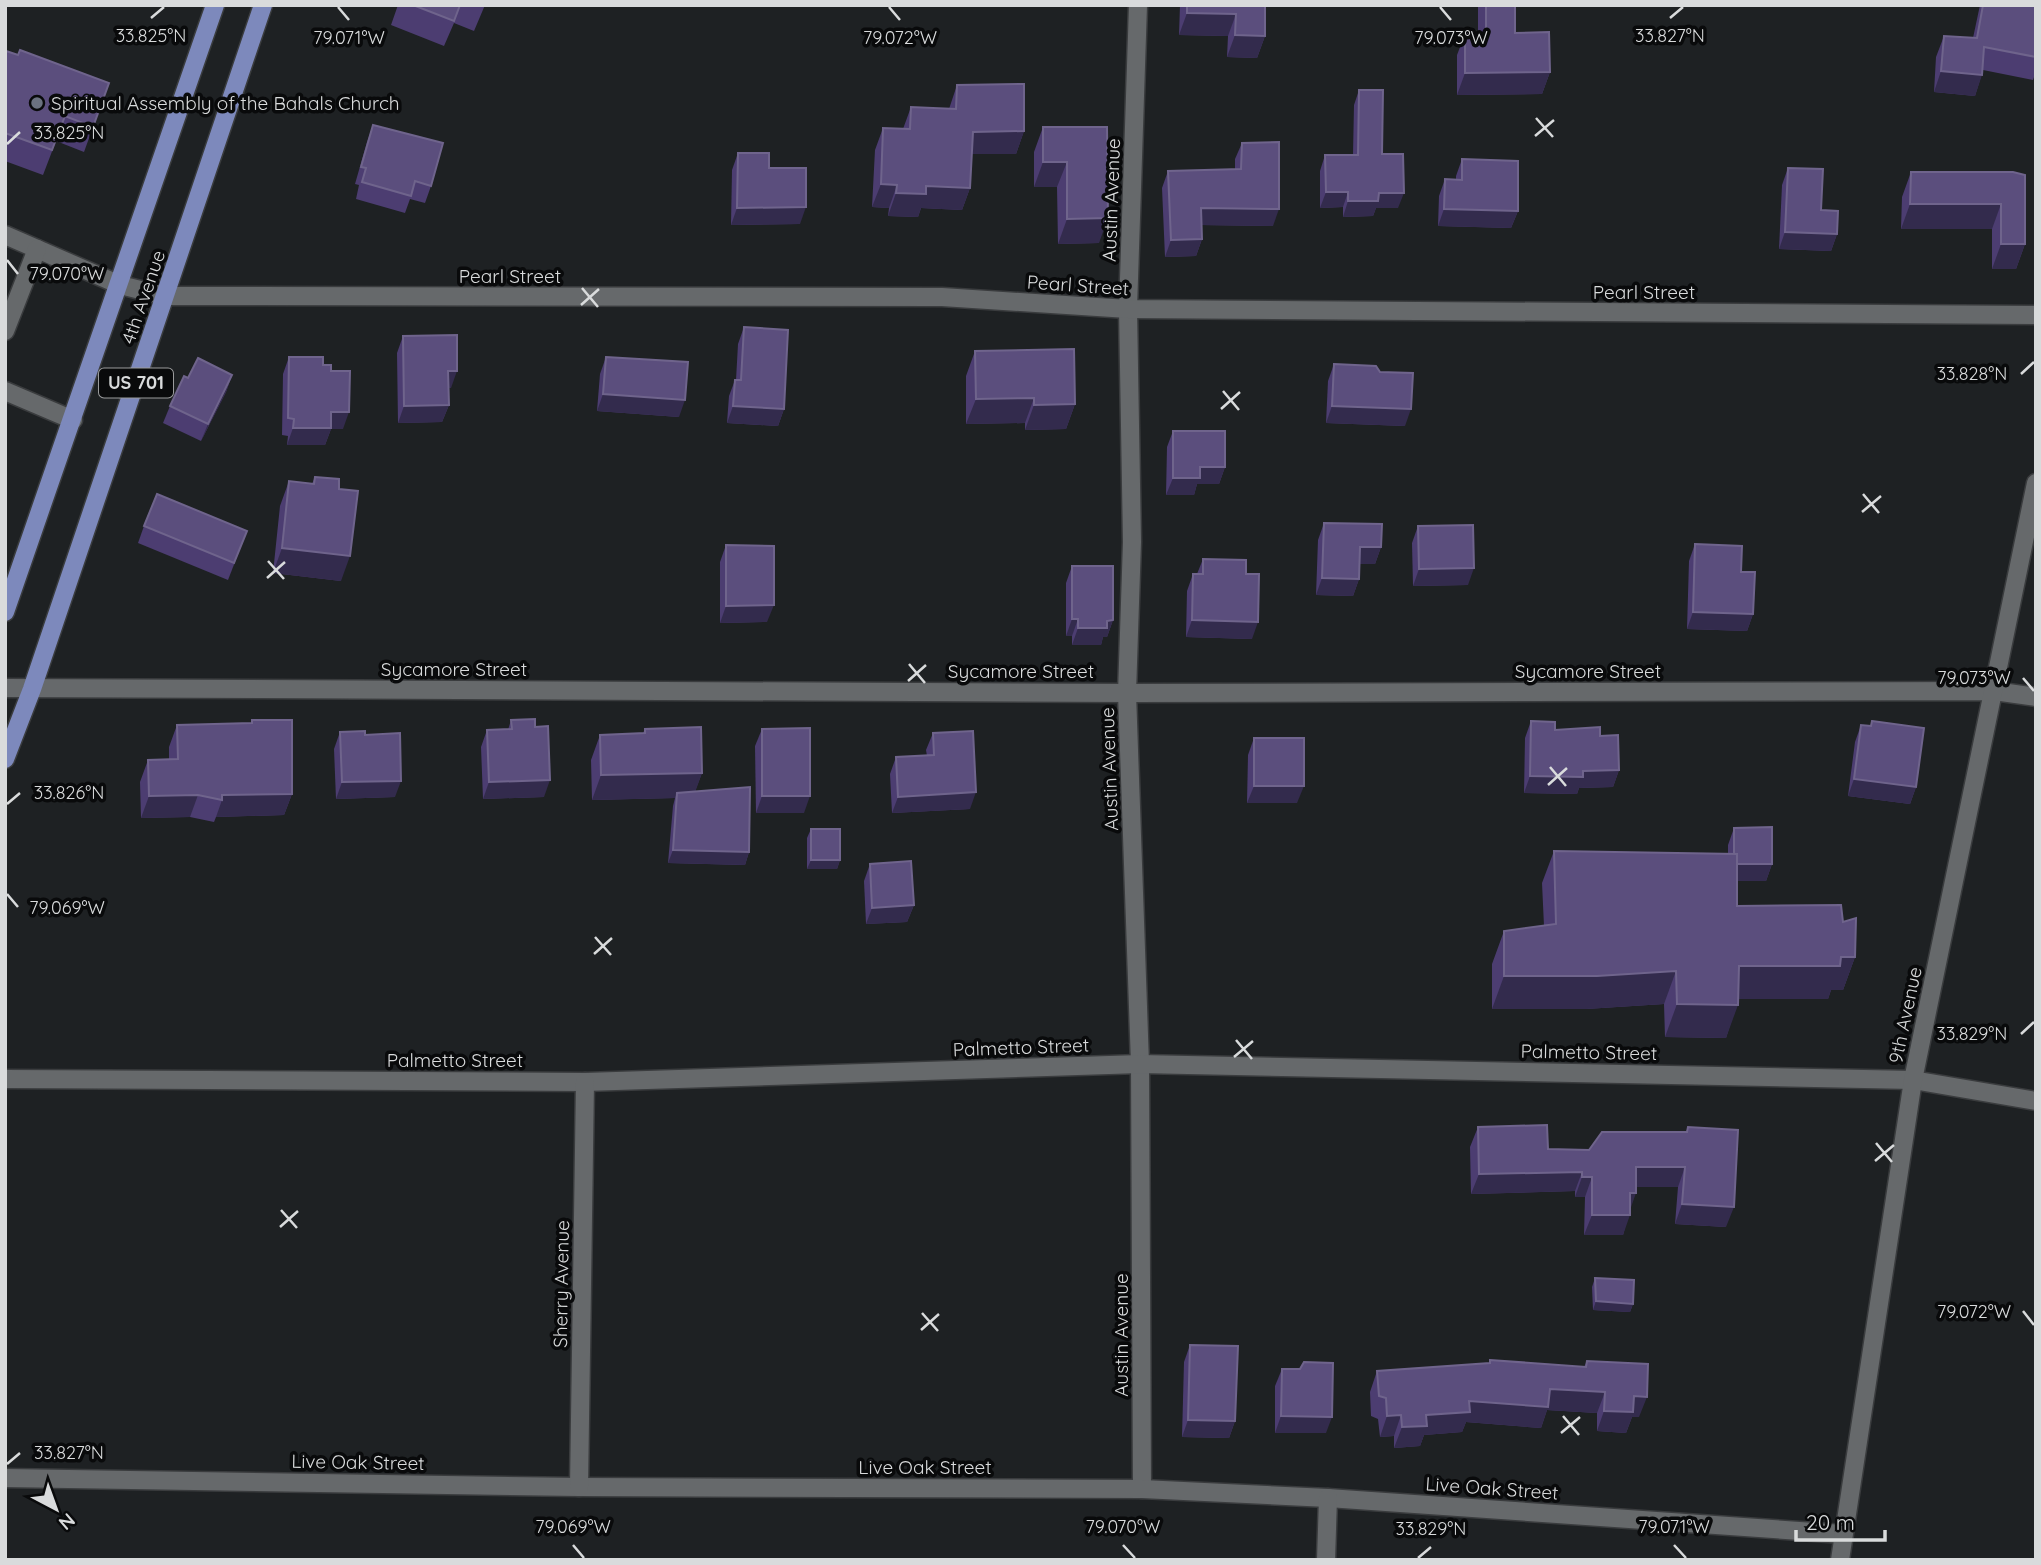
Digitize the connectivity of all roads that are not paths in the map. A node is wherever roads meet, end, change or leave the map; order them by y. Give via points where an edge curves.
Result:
1 (215, 5) edge
2 (263, 5) edge
3 (1138, 5) edge
4 (5, 234) edge
5 (37, 249) junction
6 (120, 285) junction
7 (165, 296) junction
8 (1128, 309) junction
9 (2036, 315) edge
10 (5, 331) edge
11 (5, 391) edge
12 (73, 420) junction
13 (2036, 483) edge
14 (5, 612) edge
15 (5, 688) edge
16 (32, 689) junction
17 (1994, 691) junction
18 (1127, 693) junction
19 (2036, 697) edge
20 (5, 760) edge
21 (1140, 1064) junction
22 (5, 1079) edge
23 (1913, 1080) junction
24 (585, 1082) junction
25 (2036, 1101) edge
26 (5, 1478) edge
27 (579, 1487) junction
28 (1142, 1489) junction
29 (1328, 1498) junction
30 (1843, 1534) junction
31 (1326, 1560) edge
32 (1840, 1560) edge

1 - 6 main road, 4th Avenue / US 701
2 - 7 main road, 4th Avenue / US 701
3 - 8 street, Austin Avenue
4 - 5 street, Pearl Street
5 - 6 street, Pearl Street
5 - 10 street
6 - 7 street, Pearl Street
6 - 12 main road, 4th Avenue / US 701
7 - 8 street, Pearl Street via 942,297
7 - 16 main road, 4th Avenue / US 701
8 - 9 street, Pearl Street
8 - 18 street, Austin Avenue via 1132,542
11 - 12 street
12 - 14 main road, 4th Avenue / US 701
13 - 17 street, 9th Avenue
15 - 16 street, Sycamore Street
16 - 18 street, Sycamore Street
16 - 20 main road, 4th Avenue / US 701
17 - 18 street, Sycamore Street
17 - 19 street, Sycamore Street
17 - 23 street, 9th Avenue
18 - 21 street, Austin Avenue
21 - 23 street, Palmetto Street
21 - 24 street, Palmetto Street
21 - 28 street, Austin Avenue
22 - 24 street, Palmetto Street
23 - 25 street, Palmetto Street
23 - 30 street, 9th Avenue
24 - 27 street, Sherry Avenue
26 - 27 street, Live Oak Street
27 - 28 street, Live Oak Street
28 - 29 street, Live Oak Street
29 - 30 street, Live Oak Street
29 - 31 street
30 - 32 street, 9th Avenue

